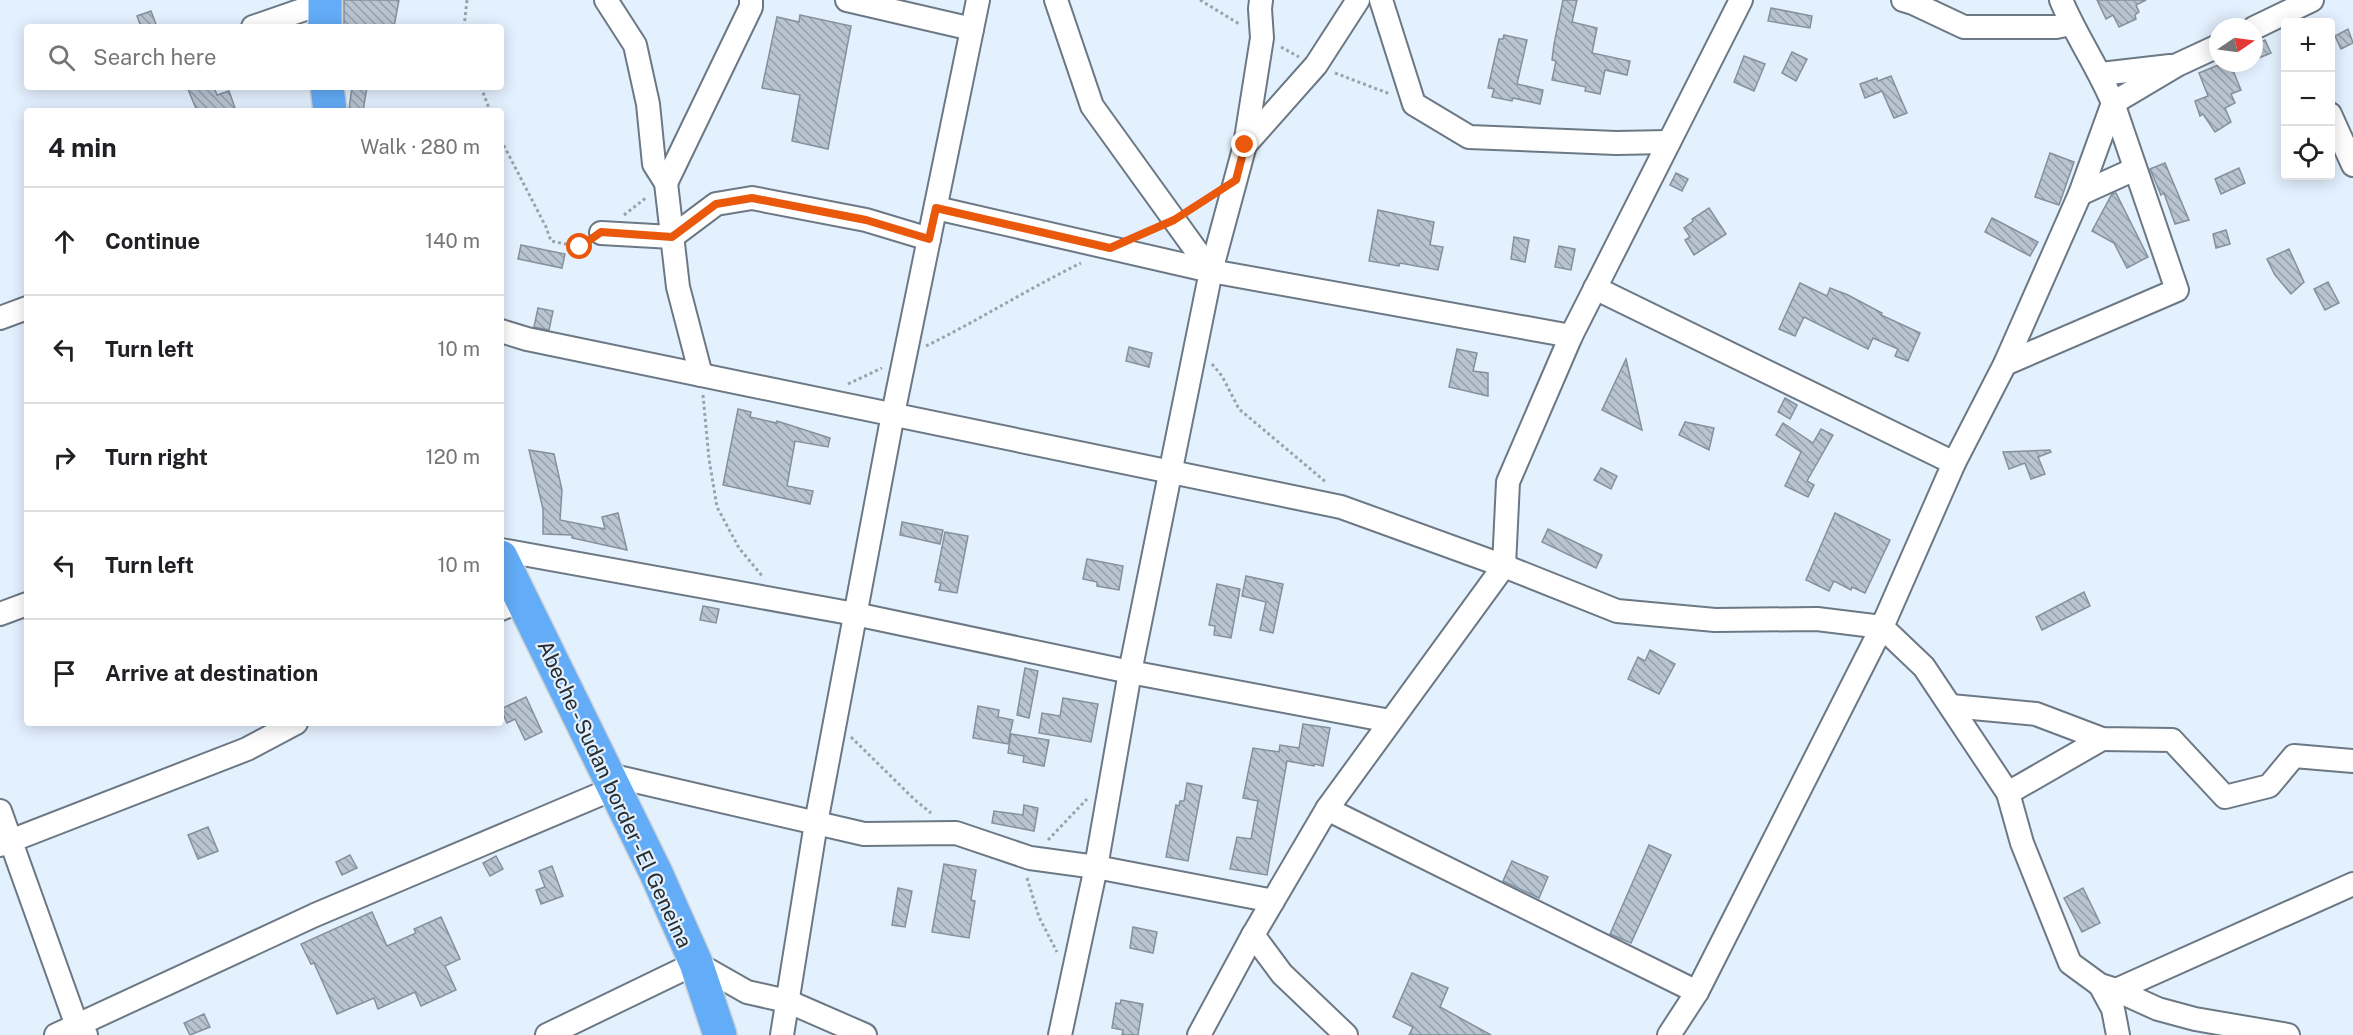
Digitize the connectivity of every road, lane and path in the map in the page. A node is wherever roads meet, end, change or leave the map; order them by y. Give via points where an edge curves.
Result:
1 (467, 0) edge
2 (606, 0) edge
3 (751, 0) edge
4 (847, 0) edge
5 (978, 0) edge
6 (1056, 0) edge
7 (1261, 0) edge
8 (1358, 0) edge
9 (1381, 0) edge
10 (1741, 0) edge
11 (1903, 0) edge
12 (2061, 0) edge
13 (2312, 0) edge
14 (2285, 12) edge
15 (313, 13) edge
16 (2263, 23) edge
17 (266, 24) edge
18 (464, 24) edge
19 (2071, 24) junction
20 (972, 29) junction
21 (2209, 50) edge
22 (2177, 65) junction
23 (2101, 74) junction
24 (307, 90) edge
25 (327, 90) edge
26 (482, 90) edge
27 (2113, 103) junction
28 (309, 108) edge
29 (330, 108) edge
30 (489, 108) edge
31 (2335, 123) edge
32 (1669, 142) junction
33 (1245, 145) junction
34 (504, 146) edge
35 (2353, 165) edge
36 (2135, 168) junction
37 (1236, 180) junction
38 (666, 183) junction
39 (2080, 194) junction
40 (936, 208) junction
41 (1174, 220) junction
42 (601, 232) junction
43 (672, 237) junction
44 (929, 239) junction
45 (1110, 248) junction
46 (1211, 271) junction
47 (1595, 288) junction
48 (24, 309) edge
49 (0, 318) edge
50 (504, 332) edge
51 (1571, 336) junction
52 (1197, 347) junction
53 (905, 357) junction
54 (2005, 364) junction
55 (701, 375) junction
56 (818, 398) junction
57 (893, 414) junction
58 (1954, 463) junction
59 (1172, 473) junction
60 (1341, 507) junction
61 (504, 551) edge
62 (1504, 566) junction
63 (504, 570) edge
64 (784, 601) junction
65 (512, 604) edge
66 (24, 605) edge
67 (0, 614) edge
68 (855, 614) junction
69 (1882, 627) junction
70 (1130, 672) junction
71 (1951, 706) junction
72 (835, 721) junction
73 (1390, 721) junction
74 (290, 726) edge
75 (2102, 739) junction
76 (2353, 760) edge
77 (612, 782) junction
78 (2008, 792) junction
79 (1327, 809) junction
80 (0, 812) edge
81 (816, 823) junction
82 (956, 832) junction
83 (5, 843) edge
84 (1096, 867) junction
85 (2353, 884) edge
86 (1273, 901) junction
87 (1253, 936) junction
88 (696, 963) junction
89 (2108, 987) junction
90 (1697, 992) junction
91 (787, 1001) junction
92 (2206, 1021) junction
93 (82, 1031) edge
94 (56, 1035) edge
95 (547, 1035) edge
96 (720, 1035) edge
97 (782, 1035) edge
98 (865, 1035) edge
99 (1060, 1035) edge
100 (1199, 1035) edge
101 (1346, 1035) edge
102 (1669, 1035) edge
103 (2118, 1035) edge
104 (2181, 1035) edge
105 (2288, 1035) edge

1 - 18 path
2 - 38 street via 636,45 648,104 654,164
3 - 38 street via 752,7
4 - 20 street
5 - 20 street
6 - 41 street via 1092,106
7 - 33 street via 1262,38
8 - 33 street via 1316,65
9 - 32 street via 1414,104 1469,137
10 - 32 street
11 - 19 street via 1964,27
12 - 19 street
13 - 14 street
14 - 16 street
15 - 17 street
19 - 23 street
20 - 40 street
21 - 22 street
22 - 23 street
22 - 27 street
23 - 27 street
24 - 28 highway
25 - 29 highway
26 - 30 path
27 - 36 street
27 - 39 street
31 - 35 street
32 - 47 street
33 - 37 street
34 - 42 path via 551,241 580,247
36 - 39 street
36 - 54 street via 2177,290
37 - 41 path
37 - 46 street
38 - 42 path
38 - 43 street
39 - 54 street
40 - 44 street
40 - 45 street
41 - 45 path
41 - 46 street
42 - 43 street
43 - 44 street via 716,204 752,198 856,218
43 - 55 street via 678,287
44 - 53 street
45 - 46 street
45 - 53 path
46 - 51 street
46 - 52 street
47 - 51 street
47 - 58 street
48 - 49 street
50 - 55 street
51 - 62 street via 1508,482
52 - 59 street
52 - 60 path via 1222,376 1239,409 1327,483
53 - 56 path
53 - 57 street
54 - 58 street
55 - 56 street
55 - 64 path via 717,507 739,548
56 - 57 street
57 - 59 street
57 - 68 street
58 - 69 street
59 - 60 street
59 - 70 street
60 - 62 street
61 - 64 street
62 - 69 street via 1617,611 1715,620 1817,619
62 - 73 street
63 - 65 highway, Abeche - Sudan border - El Geneina
64 - 68 street
65 - 77 highway, Abeche - Sudan border - El Geneina
66 - 67 street
68 - 70 street
68 - 72 street
69 - 71 street via 1924,667
69 - 90 street
70 - 73 street
70 - 84 street
71 - 75 street via 2036,714
71 - 78 street
72 - 81 street
72 - 82 path via 915,800
73 - 79 street
74 - 83 street via 247,749
75 - 76 street via 2172,740 2225,797 2269,786 2294,756
75 - 78 street
77 - 81 street
77 - 88 highway, Abeche - Sudan border - El Geneina
77 - 93 street via 315,915
78 - 89 street via 2022,843 2070,963
79 - 86 street
79 - 90 street
80 - 83 street
81 - 82 street via 864,834
81 - 91 street
82 - 84 street via 1030,858
83 - 93 street
84 - 86 street
84 - 99 street
85 - 89 street
86 - 87 street
87 - 100 street
87 - 101 street via 1282,974
88 - 91 street via 747,992
88 - 95 street
88 - 96 highway, Abeche - Sudan border - El Geneina
89 - 92 street via 2158,1009
89 - 103 street
90 - 102 street
91 - 97 street
91 - 98 street
92 - 104 street
92 - 105 street
93 - 94 street

